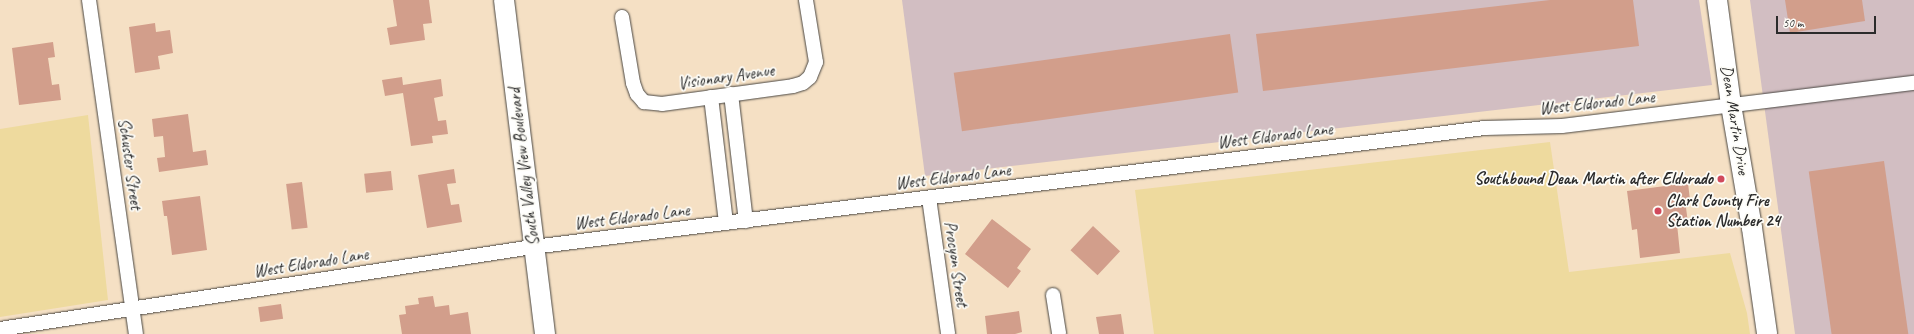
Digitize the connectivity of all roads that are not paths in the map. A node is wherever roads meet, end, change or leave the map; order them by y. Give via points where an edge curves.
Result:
1 (89, 0) edge
2 (504, 0) edge
3 (806, 0) edge
4 (1717, 0) edge
5 (622, 17) dead end
6 (1914, 83) edge
7 (731, 94) junction
8 (710, 97) junction
9 (1731, 105) junction
10 (929, 198) junction
11 (746, 221) junction
12 (726, 223) junction
13 (533, 247) junction
14 (1053, 295) dead end
15 (132, 308) junction
16 (0, 329) edge
17 (136, 334) edge
18 (545, 334) edge
19 (948, 334) edge
20 (1059, 334) edge
21 (1767, 334) edge

1 - 15 street, Schuster Street
2 - 13 main road, South Valley View Boulevard
3 - 7 street, Visionary Avenue via 816,62 810,77 803,83 792,86
4 - 9 main road, Dean Martin Drive
5 - 8 street, Visionary Avenue via 633,83 637,94 644,102 662,104
6 - 9 street, West Eldorado Lane
7 - 8 street, Visionary Avenue
7 - 11 street
8 - 12 street
9 - 10 street, West Eldorado Lane via 1562,126 1477,129
9 - 21 main road, Dean Martin Drive
10 - 11 street, West Eldorado Lane
10 - 19 street, Procyon Street
11 - 12 street, West Eldorado Lane
12 - 13 street, West Eldorado Lane
13 - 15 street, West Eldorado Lane
13 - 18 main road, South Valley View Boulevard
14 - 20 street
15 - 16 street, West Eldorado Lane
15 - 17 street, Schuster Street

